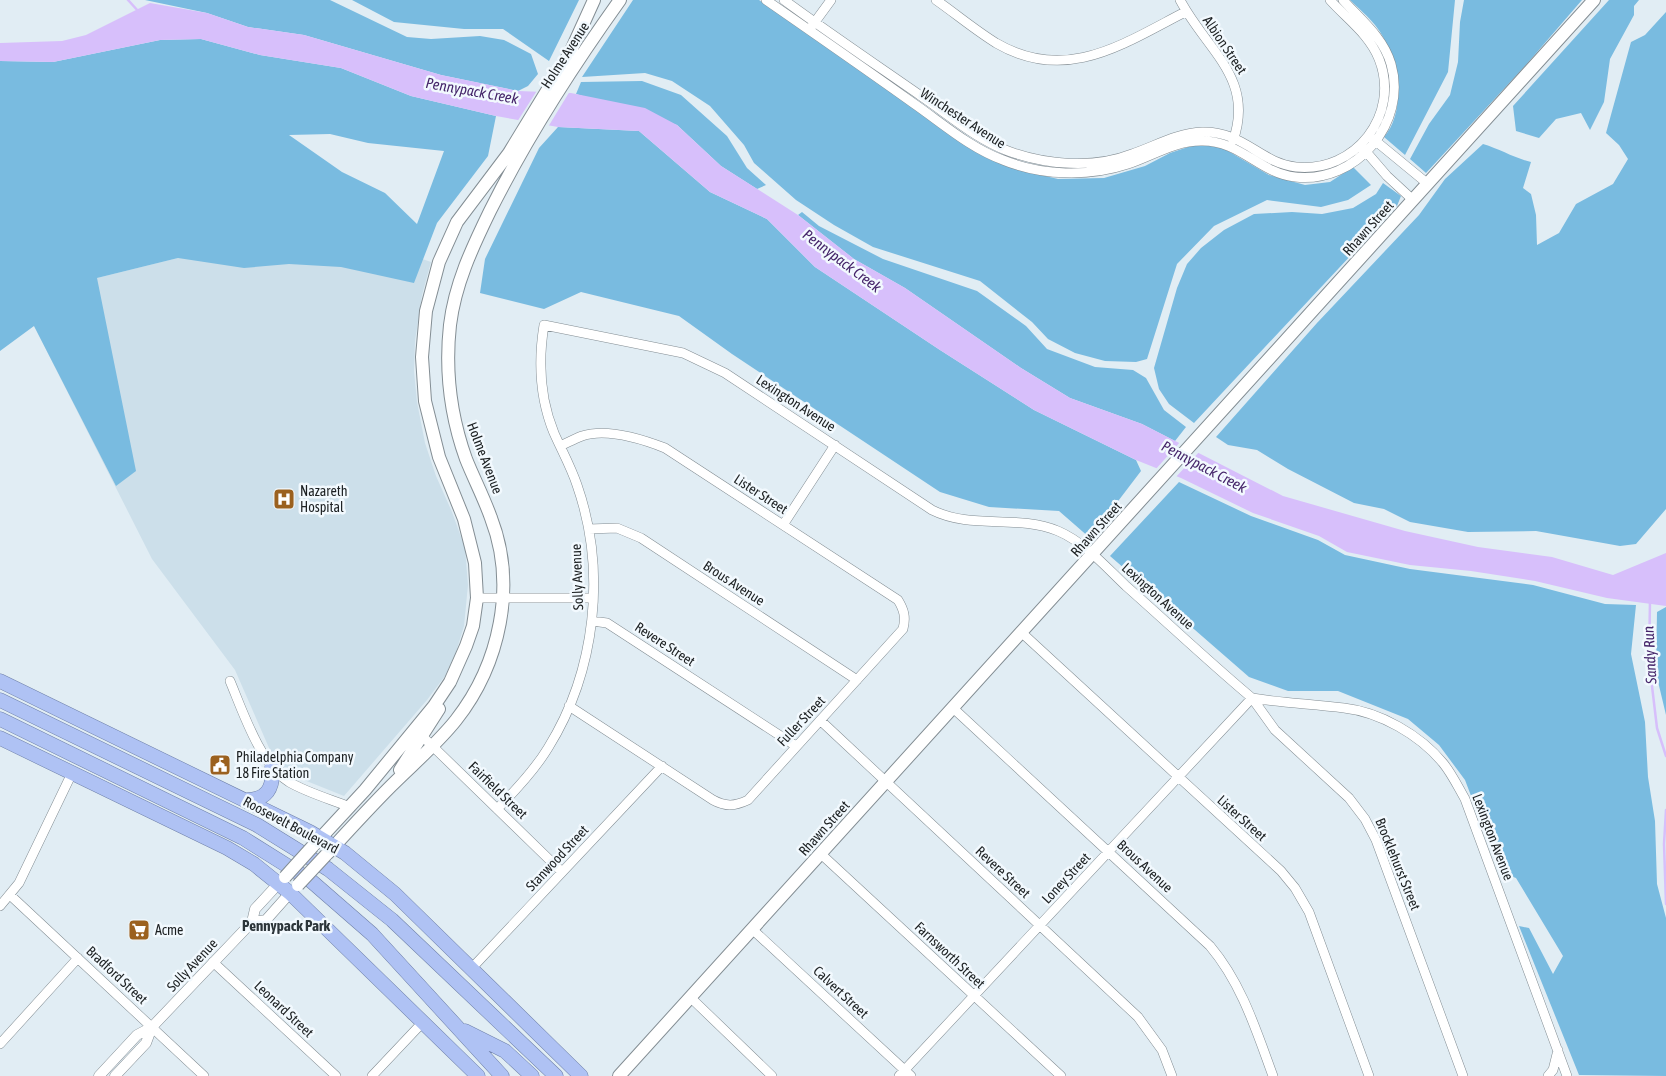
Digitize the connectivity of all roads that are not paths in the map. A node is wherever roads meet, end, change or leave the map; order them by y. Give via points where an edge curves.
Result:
1 (594, 0) edge
2 (620, 0) edge
3 (766, 0) edge
4 (784, 0) edge
5 (831, 0) edge
6 (936, 0) edge
7 (1180, 0) edge
8 (1330, 0) edge
9 (1343, 0) edge
10 (1594, 0) edge
11 (1186, 12) junction
12 (812, 26) junction
13 (567, 68) junction
14 (946, 113) junction
15 (941, 122) junction
16 (1373, 139) junction
17 (1233, 141) junction
18 (1364, 148) junction
19 (513, 156) junction
20 (1097, 167) junction
21 (1428, 184) junction
22 (1413, 200) junction
23 (544, 325) joint
24 (835, 445) junction
25 (560, 446) junction
26 (783, 525) junction
27 (589, 529) junction
28 (1092, 555) junction
29 (477, 598) junction
30 (504, 598) junction
31 (593, 598) junction
32 (592, 621) junction
33 (1021, 632) junction
34 (896, 636) joint
35 (857, 680) junction
36 (0, 681) edge
37 (230, 681) dead end
38 (1252, 698) junction
39 (0, 700) edge
40 (569, 706) junction
41 (953, 708) junction
42 (0, 719) edge
43 (821, 721) junction
44 (418, 732) junction
45 (0, 738) edge
46 (432, 745) junction
47 (796, 746) junction
48 (272, 766) junction
49 (662, 766) junction
50 (72, 773) junction
51 (1177, 778) junction
52 (886, 782) junction
53 (384, 792) junction
54 (244, 800) junction
55 (350, 807) junction
56 (497, 809) junction
57 (317, 842) junction
58 (330, 850) junction
59 (1109, 851) junction
60 (821, 854) junction
61 (562, 872) junction
62 (282, 880) junction
63 (294, 889) junction
64 (10, 895) junction
65 (0, 906) edge
66 (252, 922) junction
67 (1040, 926) junction
68 (752, 929) junction
69 (78, 958) junction
70 (213, 962) junction
71 (471, 969) junction
72 (974, 996) junction
73 (690, 997) junction
74 (422, 1022) junction
75 (452, 1022) junction
76 (152, 1027) junction
77 (0, 1044) edge
78 (1558, 1050) junction
79 (905, 1074) edge
80 (99, 1076) edge
81 (115, 1076) edge
82 (204, 1076) edge
83 (336, 1076) edge
84 (372, 1076) edge
85 (478, 1076) edge
86 (502, 1076) edge
87 (532, 1076) edge
88 (556, 1076) edge
89 (581, 1076) edge
90 (619, 1076) edge
91 (772, 1076) edge
92 (1061, 1076) edge
93 (1172, 1076) edge
94 (1273, 1076) edge
95 (1369, 1076) edge
96 (1463, 1076) edge
97 (1548, 1076) edge
98 (1567, 1076) edge

1 - 13 main road, Holme Avenue
2 - 13 main road, Holme Avenue
3 - 12 street, Winchester Avenue
4 - 12 street, Winchester Avenue
5 - 12 street
6 - 11 street via 995,42 1032,58 1051,61 1090,57 1109,51
7 - 11 street, Albion Street
8 - 16 street, Winchester Avenue via 1367,38 1380,61 1384,103
9 - 16 street, Winchester Avenue via 1379,39 1391,64 1394,105 1390,118
10 - 21 main road, Rhawn Street
11 - 17 street, Albion Street via 1237,87 1240,105
12 - 14 street, Winchester Avenue
12 - 15 street, Winchester Avenue
13 - 19 main road, Holme Avenue
14 - 15 street
14 - 20 street, Winchester Avenue via 984,139 1007,150 1054,162
15 - 20 street, Winchester Avenue via 979,148 1028,168 1052,172
16 - 18 street, Winchester Avenue
16 - 21 street
17 - 18 street, Winchester Avenue via 1295,167 1327,165
17 - 20 street, Winchester Avenue via 1219,132 1187,134
18 - 22 street
19 - 29 main road, Holme Avenue via 457,222 439,262 426,310 422,357 425,400 433,432 472,545
19 - 30 main road, Holme Avenue via 468,256 456,292 449,344 453,414 467,461 497,535
21 - 22 main road, Rhawn Street
22 - 28 main road, Rhawn Street
23 - 24 street, Lexington Avenue via 667,348 700,359
23 - 25 street, Solly Avenue via 541,379 548,414
24 - 26 street
24 - 28 street, Lexington Avenue via 946,517 1038,524 1060,532
25 - 26 street, Lister Street via 582,436 604,433 650,442 665,448
25 - 27 street, Solly Avenue via 578,486
26 - 34 street, Lister Street via 898,600 906,620
27 - 31 street, Solly Avenue
27 - 35 street, Brous Avenue via 617,528 641,538
28 - 33 main road, Rhawn Street
28 - 38 street, Lexington Avenue
29 - 30 street
29 - 44 main road, Holme Avenue via 466,646 450,682
30 - 31 street
30 - 46 main road, Holme Avenue via 493,647 480,681 456,720
31 - 32 street, Solly Avenue
32 - 40 street, Solly Avenue via 583,666
32 - 47 street, Revere Street via 607,623
33 - 41 main road, Rhawn Street
33 - 51 street, Lister Street
34 - 35 street, Fuller Street
35 - 43 street, Fuller Street
36 - 54 highway, Roosevelt Boulevard
37 - 48 street
38 - 51 street, Loney Street
38 - 78 street, Lexington Avenue via 1345,708 1370,714 1399,727 1425,745 1443,763 1465,799
38 - 96 street, Brocklehurst Street via 1275,730 1349,798 1364,818 1376,840
39 - 88 highway, Roosevelt Boulevard via 257,825 320,864 392,920
40 - 49 street
40 - 56 street, Solly Avenue via 537,765
41 - 52 main road, Rhawn Street
41 - 59 street, Brous Avenue
42 - 75 highway via 218,826 287,864 353,915
43 - 47 street, Fuller Street
43 - 52 street, Revere Street
44 - 46 street, Fairfield Street
44 - 53 main road
44 - 55 main road, Holme Avenue
45 - 50 highway
46 - 53 main road, Holme Avenue
46 - 56 street, Fairfield Street
47 - 49 street, Fuller Street via 748,800 730,806 718,803
48 - 54 highway via 269,792 261,798
48 - 55 street via 294,784
49 - 61 street, Stanwood Street
50 - 62 highway via 227,848
50 - 64 street via 19,883
51 - 59 street, Loney Street
51 - 95 street, Lister Street via 1281,871 1304,900
52 - 60 main road, Rhawn Street
52 - 67 street, Revere Street
53 - 58 main road, Holme Avenue
54 - 57 highway, Roosevelt Boulevard
55 - 57 main road, Holme Avenue
56 - 61 street, Fairfield Street
57 - 58 highway, Roosevelt Boulevard
57 - 62 main road, Holme Avenue, bridge
58 - 63 main road, Holme Avenue, bridge
58 - 71 highway, Roosevelt Boulevard via 366,869
59 - 67 street, Loney Street
59 - 94 street, Brous Avenue via 1223,962 1240,989
60 - 68 main road, Rhawn Street
60 - 72 street, Farnsworth Street
61 - 71 street, Stanwood Street
62 - 63 highway
62 - 66 street, Solly Avenue via 255,909
63 - 66 street, Solly Avenue via 266,920
63 - 74 highway
64 - 65 street
64 - 69 street, Bradford Street
66 - 70 street, Solly Avenue
67 - 72 street, Loney Street
67 - 93 street, Revere Street via 1138,1017 1162,1050
68 - 73 main road, Rhawn Street
68 - 79 street, Calvert Street
69 - 76 street, Bradford Street
69 - 77 street
70 - 76 street, Solly Avenue
70 - 83 street, Leonard Street
71 - 89 highway, Roosevelt Boulevard
72 - 79 street, Loney Street
72 - 92 street, Farnsworth Street
73 - 90 main road, Rhawn Street
73 - 91 street
74 - 84 street
74 - 85 highway
75 - 86 highway
75 - 87 highway via 505,1051
76 - 80 street, Solly Avenue via 137,1035
76 - 81 street, Solly Avenue via 146,1043
76 - 82 street, Bradford Street
78 - 97 street via 1553,1070
78 - 98 street, Lexington Avenue

